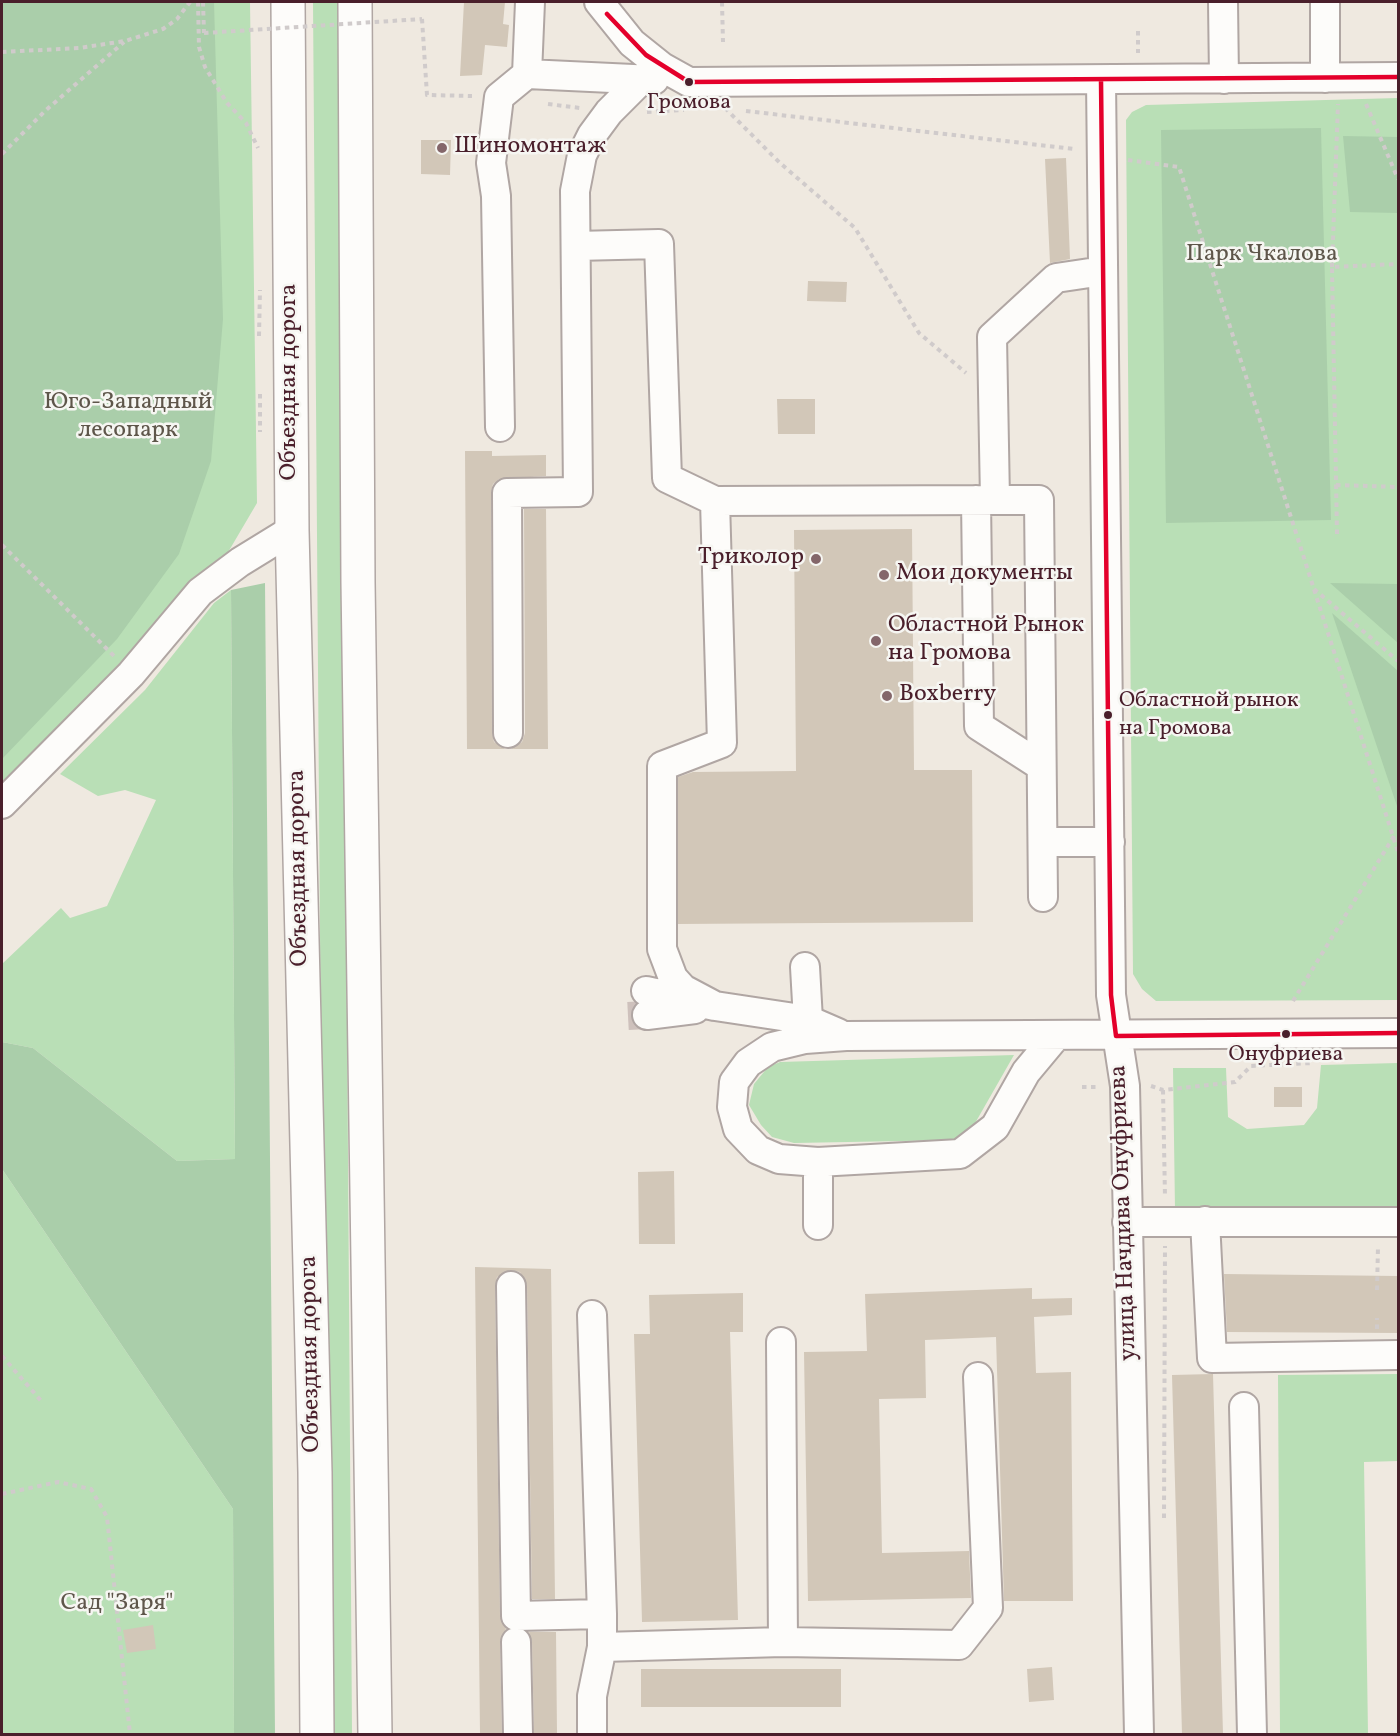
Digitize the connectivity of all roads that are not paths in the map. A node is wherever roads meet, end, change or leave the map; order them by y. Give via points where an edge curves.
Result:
1 (288, 2) edge
2 (355, 2) edge
3 (530, 2) edge
4 (1224, 2) edge
5 (1325, 2) edge
6 (603, 8) edge
7 (527, 74) junction
8 (1398, 77) edge
9 (1324, 78) junction
10 (1224, 79) junction
11 (641, 80) junction
12 (1101, 80) junction
13 (690, 96) junction
14 (576, 246) junction
15 (1103, 271) junction
16 (500, 427) dead end
17 (986, 500) junction
18 (716, 501) junction
19 (292, 530) junction
20 (508, 733) dead end
21 (1041, 766) junction
22 (2, 804) edge
23 (1043, 842) junction
24 (1110, 842) junction
25 (1043, 897) dead end
26 (805, 967) dead end
27 (647, 1003) tunnel mouth
28 (715, 1006) junction
29 (808, 1020) junction
30 (1398, 1033) edge
31 (846, 1036) junction
32 (1056, 1036) junction
33 (1116, 1036) junction
34 (818, 1162) junction
35 (1205, 1221) junction
36 (1126, 1222) junction
37 (1389, 1222) edge
38 (818, 1225) dead end
39 (511, 1286) dead end
40 (592, 1315) dead end
41 (780, 1342) dead end
42 (1398, 1355) edge
43 (978, 1377) dead end
44 (1244, 1407) dead end
45 (602, 1614) junction
46 (516, 1641) dead end
47 (783, 1642) junction
48 (602, 1647) junction
49 (317, 1734) edge
50 (375, 1734) edge
51 (518, 1734) edge
52 (592, 1734) edge
53 (1139, 1734) edge
54 (1252, 1734) edge

1 - 19 main road, Объездная дорога
2 - 50 main road via 358,582
3 - 7 street
4 - 10 street
5 - 9 street
6 - 13 street
7 - 11 street
7 - 16 street via 499,97 491,163 496,196
8 - 9 street
9 - 10 street
10 - 12 street
11 - 13 street
11 - 14 street via 609,112 582,155 575,191
12 - 13 street
12 - 15 street, улица Начдива Онуфриева
14 - 18 street via 658,244 667,478
14 - 20 street via 578,492 507,493
15 - 17 street via 1056,278 992,337 993,397
15 - 24 street, улица Начдива Онуфриева
17 - 18 street
17 - 21 street via 979,726
17 - 21 street via 1038,500
18 - 28 street via 722,743 662,766 662,949 673,978 683,989
19 - 22 street via 200,592 131,674
19 - 49 main road, Объездная дорога via 315,1472
21 - 23 street
23 - 24 street
23 - 25 street
24 - 33 street, улица Начдива Онуфриева
26 - 29 street
27 - 28 street
28 - 29 street
29 - 31 street
30 - 33 street
31 - 32 street
31 - 34 street via 805,1039 772,1047 748,1064 734,1082 732,1107 738,1129 758,1150 779,1159
32 - 33 street
32 - 34 street via 1026,1072 995,1127 960,1154
33 - 36 street, улица Начдива Онуфриева via 1125,1086
34 - 38 street
35 - 36 street
35 - 37 street
35 - 42 street via 1212,1358
36 - 53 street, улица Начдива Онуфриева
39 - 45 street via 516,1616
40 - 45 street
41 - 47 street
43 - 47 street via 988,1608 959,1645
44 - 54 street
45 - 48 street
46 - 51 street
47 - 48 street
48 - 52 street via 592,1696

